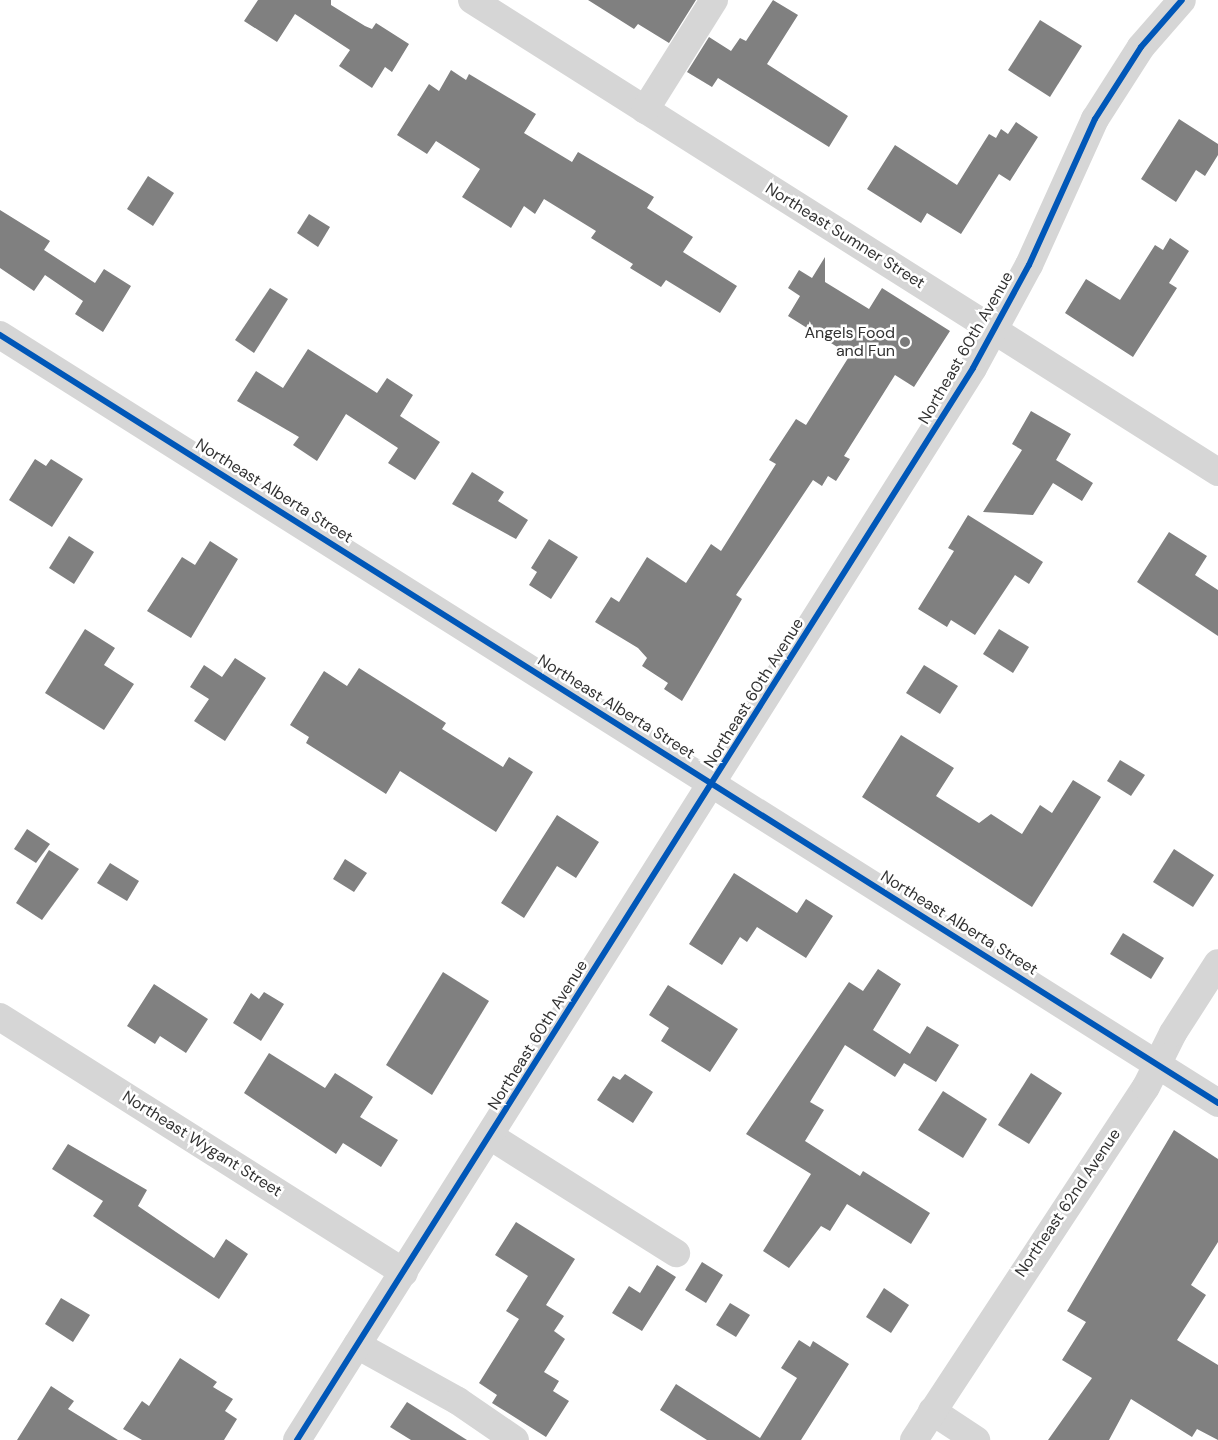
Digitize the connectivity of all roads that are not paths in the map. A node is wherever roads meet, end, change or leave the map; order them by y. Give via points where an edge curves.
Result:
1 (472, 0) edge
2 (714, 0) edge
3 (1182, 0) edge
4 (645, 110) junction
5 (995, 330) junction
6 (0, 335) edge
7 (1218, 472) edge
8 (713, 785) junction
9 (1218, 963) edge
10 (0, 1017) edge
11 (1157, 1064) junction
12 (1218, 1102) edge
13 (490, 1136) junction
14 (676, 1253) dead end
15 (404, 1272) junction
16 (357, 1345) junction
17 (932, 1411) junction
18 (297, 1440) edge
19 (515, 1440) edge
20 (914, 1440) edge
21 (976, 1440) edge

1 - 4 street, Northeast Sumner Street
2 - 4 street
3 - 5 street, Northeast 60th Avenue via 1141,47 1095,119
4 - 5 street, Northeast Sumner Street
5 - 7 street, Northeast Sumner Street
5 - 8 street, Northeast 60th Avenue
6 - 8 street, Northeast Alberta Street
8 - 11 street, Northeast Alberta Street
8 - 13 street, Northeast 60th Avenue
9 - 11 street, Northeast 62nd Avenue
10 - 15 street, Northeast Wygant Street
11 - 12 street, Northeast Alberta Street
11 - 17 street, Northeast 62nd Avenue
13 - 14 street
13 - 15 street, Northeast 60th Avenue
15 - 16 street, Northeast 60th Avenue
16 - 18 street, Northeast 60th Avenue
16 - 19 street via 458,1401
17 - 20 street, Northeast 62nd Avenue
17 - 21 street

